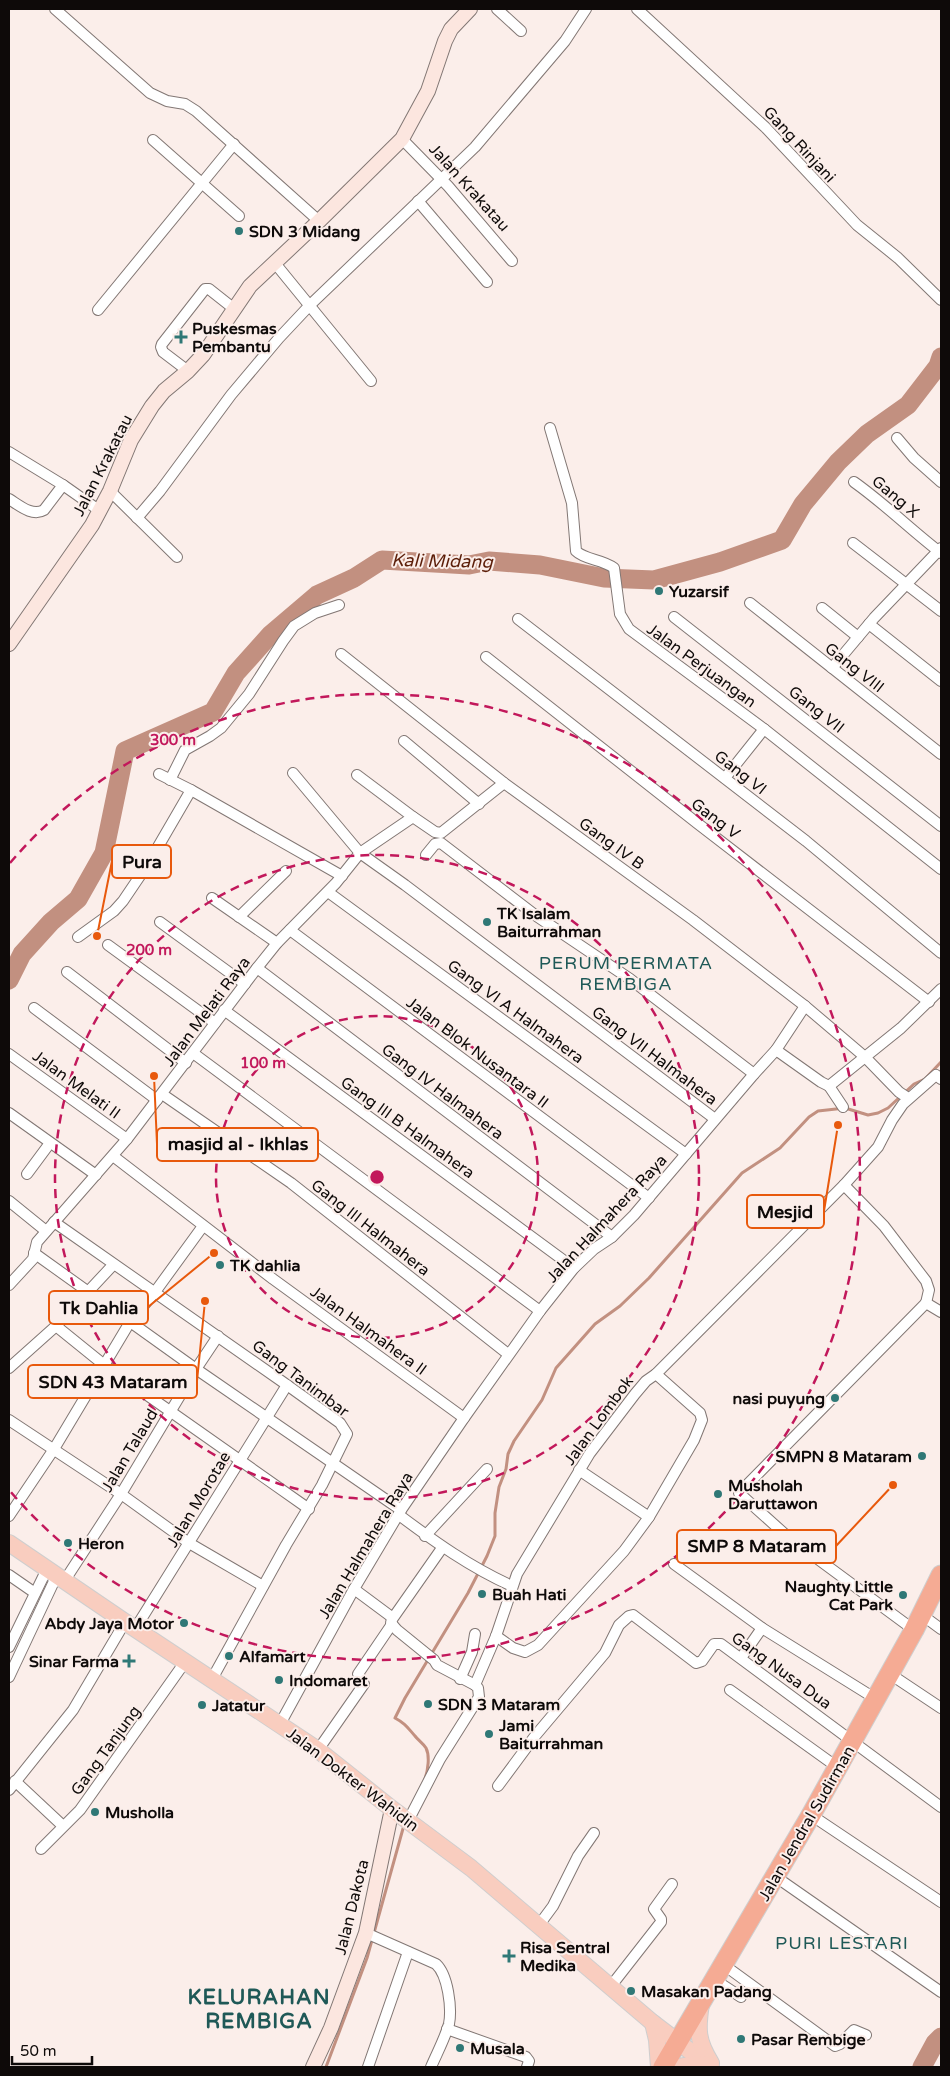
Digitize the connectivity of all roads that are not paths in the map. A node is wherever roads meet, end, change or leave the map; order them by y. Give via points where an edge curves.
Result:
1 (55, 9) edge
2 (470, 9) edge
3 (497, 9) edge
4 (586, 9) edge
5 (637, 9) edge
6 (521, 31) dead end
7 (402, 139) junction
8 (152, 140) dead end
9 (234, 144) junction
10 (442, 180) junction
11 (202, 184) junction
12 (418, 201) junction
13 (239, 216) dead end
14 (319, 221) junction
15 (512, 261) dead end
16 (274, 262) junction
17 (487, 282) dead end
18 (941, 300) edge
19 (310, 305) junction
20 (233, 308) junction
21 (98, 310) dead end
22 (188, 371) junction
23 (371, 381) dead end
24 (550, 428) dead end
25 (896, 438) dead end
26 (9, 452) edge
27 (854, 482) dead end
28 (941, 482) edge
29 (63, 485) junction
30 (110, 491) junction
31 (9, 499) edge
32 (100, 511) junction
33 (137, 518) junction
34 (853, 543) dead end
35 (940, 550) edge
36 (177, 557) dead end
37 (907, 583) junction
38 (750, 603) dead end
39 (339, 605) dead end
40 (822, 608) dead end
41 (941, 611) edge
42 (674, 617) dead end
43 (518, 619) dead end
44 (869, 624) junction
45 (11, 634) edge
46 (858, 637) junction
47 (341, 654) dead end
48 (486, 657) dead end
49 (832, 668) junction
50 (941, 681) edge
51 (764, 729) junction
52 (404, 741) dead end
53 (941, 754) edge
54 (293, 773) dead end
55 (160, 774) dead end
56 (357, 775) dead end
57 (725, 778) junction
58 (170, 780) junction
59 (504, 783) junction
60 (191, 790) junction
61 (479, 804) junction
62 (413, 817) junction
63 (941, 826) edge
64 (360, 853) junction
65 (426, 856) dead end
66 (941, 869) edge
67 (286, 871) dead end
68 (342, 876) junction
69 (328, 892) junction
70 (212, 898) dead end
71 (239, 917) junction
72 (160, 922) dead end
73 (290, 930) junction
74 (78, 937) dead end
75 (277, 943) junction
76 (108, 945) dead end
77 (941, 953) edge
78 (257, 968) junction
79 (67, 972) dead end
80 (244, 984) junction
81 (941, 989) edge
82 (929, 1002) junction
83 (805, 1006) junction
84 (34, 1008) dead end
85 (224, 1010) junction
86 (215, 1024) junction
87 (776, 1050) junction
88 (193, 1053) junction
89 (9, 1054) edge
90 (865, 1057) junction
91 (186, 1063) junction
92 (754, 1074) junction
93 (941, 1079) edge
94 (829, 1086) junction
95 (904, 1096) junction
96 (160, 1097) junction
97 (843, 1107) dead end
98 (9, 1113) edge
99 (715, 1119) junction
100 (127, 1139) junction
101 (50, 1143) junction
102 (686, 1154) junction
103 (113, 1156) junction
104 (27, 1174) dead end
105 (96, 1175) junction
106 (844, 1186) junction
107 (649, 1198) junction
108 (9, 1201) edge
109 (54, 1222) junction
110 (203, 1226) junction
111 (46, 1231) junction
112 (612, 1237) junction
113 (34, 1253) junction
114 (114, 1265) junction
115 (574, 1268) junction
116 (11, 1280) edge
117 (155, 1292) junction
118 (89, 1294) junction
119 (926, 1303) junction
120 (540, 1311) junction
121 (941, 1312) edge
122 (130, 1322) junction
123 (56, 1326) junction
124 (218, 1336) junction
125 (508, 1354) junction
126 (103, 1364) junction
127 (9, 1368) edge
128 (196, 1369) junction
129 (656, 1374) junction
130 (288, 1385) junction
131 (170, 1411) junction
132 (266, 1416) junction
133 (464, 1418) junction
134 (9, 1420) edge
135 (54, 1449) junction
136 (239, 1462) junction
137 (334, 1464) junction
138 (487, 1469) dead end
139 (579, 1470) junction
140 (121, 1494) junction
141 (309, 1509) junction
142 (400, 1513) junction
143 (9, 1516) edge
144 (649, 1517) junction
145 (425, 1536) junction
146 (9, 1543) edge
147 (189, 1543) junction
148 (442, 1548) junction
149 (674, 1564) dead end
150 (56, 1575) junction
151 (941, 1575) edge
152 (9, 1576) edge
153 (263, 1586) junction
154 (512, 1586) junction
155 (354, 1589) junction
156 (35, 1593) junction
157 (392, 1621) junction
158 (918, 1623) junction
159 (130, 1626) junction
160 (762, 1628) junction
161 (941, 1629) edge
162 (475, 1634) dead end
163 (496, 1636) junction
164 (9, 1647) edge
165 (741, 1658) junction
166 (185, 1662) junction
167 (890, 1674) junction
168 (9, 1677) edge
169 (460, 1678) junction
170 (212, 1679) junction
171 (475, 1685) junction
172 (730, 1690) dead end
173 (876, 1699) junction
174 (941, 1708) edge
175 (280, 1724) junction
176 (853, 1740) junction
177 (318, 1750) junction
178 (838, 1768) junction
179 (15, 1781) junction
180 (498, 1786) dead end
181 (9, 1790) edge
182 (941, 1807) edge
183 (399, 1814) junction
184 (811, 1815) junction
185 (63, 1826) junction
186 (594, 1833) dead end
187 (41, 1849) dead end
188 (776, 1877) junction
189 (672, 1884) dead end
190 (941, 1902) edge
191 (539, 1925) junction
192 (371, 1935) junction
193 (408, 1952) junction
194 (719, 1973) junction
195 (611, 1986) junction
196 (941, 1992) edge
197 (741, 1997) dead end
198 (701, 2004) junction
199 (653, 2023) junction
200 (447, 2029) junction
201 (866, 2036) dead end
202 (677, 2040) junction
203 (313, 2067) edge
204 (368, 2067) edge
205 (431, 2067) edge
206 (527, 2067) edge
207 (659, 2067) edge
208 (663, 2067) edge
209 (679, 2067) edge
210 (711, 2067) edge

1 - 9 street via 150,93 189,106
2 - 7 street, Jalan Krakatau via 451,29 428,91
3 - 6 street
4 - 10 street via 571,34
5 - 18 street, Gang Rinjani via 765,127 857,226 898,258
7 - 10 street, Jalan Krakatau
7 - 14 street, Jalan Krakatau
8 - 11 street
9 - 11 street
9 - 14 street
10 - 12 street
10 - 15 street, Jalan Krakatau
11 - 13 street
11 - 21 street
12 - 17 street
12 - 19 street
14 - 16 street, Jalan Krakatau
16 - 19 street
16 - 20 street, Jalan Krakatau
19 - 23 street
19 - 33 street via 231,395
20 - 22 street, Jalan Krakatau via 213,341
20 - 22 street via 205,289 162,344 163,352
22 - 30 street, Jalan Krakatau via 164,391 140,425
24 - 51 street, Jalan Perjuangan via 572,503 576,551 614,568 620,614 629,629
25 - 28 street
26 - 29 street
27 - 35 street, Gang X
29 - 31 street via 39,513
29 - 32 street
30 - 32 street, Jalan Krakatau
30 - 33 street
32 - 45 street, Jalan Krakatau via 81,542
33 - 36 street
34 - 37 street
35 - 37 street
37 - 41 street
37 - 44 street
38 - 49 street, Gang VIII
39 - 58 street via 315,613 294,626 249,694 221,728 184,750
40 - 46 street
42 - 63 street, Gang VII
43 - 57 street, Gang VI
44 - 46 street
44 - 50 street
46 - 49 street
47 - 59 street, Gang IV B
48 - 82 street, Gang V
49 - 53 street, Gang VIII
51 - 57 street
51 - 66 street, Jalan Perjuangan
52 - 61 street
54 - 64 street, Gang VII Halmahera
55 - 58 street
56 - 62 street
57 - 77 street, Gang VI
58 - 60 street
59 - 61 street
59 - 83 street, Gang IV B
60 - 68 street
60 - 74 street via 123,902
61 - 62 street via 441,833
62 - 64 street, Jalan Melati Raya
64 - 68 street, Jalan Melati Raya
64 - 99 street, Gang VII Halmahera
65 - 92 street via 435,844 441,844 535,915 630,979
67 - 71 street
68 - 69 street, Jalan Melati Raya
69 - 73 street, Jalan Melati Raya
69 - 102 street, Gang VI A Halmahera
70 - 71 street
71 - 75 street
72 - 80 street
73 - 75 street, Jalan Melati Raya
73 - 107 street, Jalan Blok Nusantara II
75 - 78 street, Jalan Melati Raya
76 - 86 street
78 - 80 street, Jalan Melati Raya
78 - 112 street, Gang IV Halmahera
79 - 91 street
80 - 85 street, Jalan Melati Raya
81 - 82 street
82 - 90 street
83 - 87 street, Jalan Halmahera Raya
83 - 90 street, Gang IV B
84 - 96 street, Gang III Halmahera
85 - 86 street, Jalan Melati Raya
85 - 115 street, Gang III B Halmahera
86 - 88 street, Jalan Melati Raya
87 - 92 street, Jalan Halmahera Raya
87 - 94 street
88 - 91 street, Jalan Melati Raya
88 - 120 street
89 - 100 street, Jalan Melati II
90 - 94 street
90 - 95 street, Gang IV B
91 - 96 street, Jalan Melati Raya
92 - 99 street, Jalan Halmahera Raya
93 - 95 street, Jalan Lombok via 936,1075
94 - 97 street
95 - 106 street, Jalan Lombok via 878,1147
96 - 100 street, Jalan Melati Raya
96 - 125 street, Gang III Halmahera via 291,1183
98 - 101 street
99 - 102 street, Jalan Halmahera Raya
100 - 103 street, Jalan Melati Raya
101 - 104 street
101 - 105 street
102 - 107 street, Jalan Halmahera Raya
103 - 105 street, Jalan Melati Raya
103 - 110 street, Jalan Halmahera II
105 - 109 street, Jalan Melati Raya
106 - 119 street via 884,1226 926,1281 929,1290
106 - 129 street, Jalan Lombok
107 - 112 street, Jalan Halmahera Raya
108 - 111 street
109 - 111 street, Jalan Melati Raya
109 - 114 street, Gang Tanimbar
110 - 117 street
110 - 133 street, Jalan Halmahera II
111 - 113 street, Jalan Melati Raya via 34,1246
112 - 115 street, Jalan Halmahera Raya via 594,1248
113 - 116 street, Jalan Melati Raya via 30,1262
113 - 118 street
114 - 117 street, Gang Tanimbar
114 - 118 street
115 - 120 street, Jalan Halmahera Raya
117 - 122 street
117 - 124 street, Gang Tanimbar
118 - 122 street
118 - 123 street
119 - 121 street
119 - 158 street via 738,1493 788,1537
120 - 125 street, Jalan Halmahera Raya
122 - 126 street
122 - 128 street
123 - 126 street
123 - 127 street
124 - 128 street, Jalan Talaud
124 - 130 street, Gang Tanimbar
125 - 133 street, Jalan Halmahera Raya
126 - 131 street
126 - 135 street
128 - 131 street, Jalan Talaud
128 - 132 street
129 - 139 street, Jalan Lombok via 619,1413
129 - 144 street via 700,1413 702,1420 694,1440
130 - 132 street, Jalan Morotae
130 - 137 street, Gang Tanimbar via 340,1423 346,1434
131 - 136 street
131 - 140 street, Jalan Talaud
132 - 136 street, Jalan Morotae
132 - 137 street
133 - 142 street, Jalan Halmahera Raya
134 - 135 street
135 - 140 street
135 - 143 street
136 - 141 street
136 - 147 street, Jalan Morotae
137 - 141 street, Gang Tanimbar
137 - 142 street
138 - 145 street
139 - 144 street
139 - 154 street, Jalan Lombok
140 - 147 street
140 - 150 street, Jalan Talaud
141 - 153 street, Gang Tanimbar
142 - 145 street
142 - 155 street, Jalan Halmahera Raya
144 - 163 street via 624,1551 538,1645 525,1652
145 - 148 street
146 - 150 main road, Jalan Dokter Wahidin
147 - 153 street
147 - 159 street, Jalan Morotae
148 - 154 street
148 - 157 street
149 - 160 street
150 - 156 street
150 - 159 main road, Jalan Dokter Wahidin
150 - 168 street
151 - 158 highway, Jalan Jendral Sudirman
152 - 156 street
153 - 170 street, Gang Tanimbar
154 - 163 street, Jalan Lombok
155 - 157 street
155 - 175 street, Jalan Halmahera Raya
156 - 164 street
157 - 169 street via 440,1667
157 - 177 street via 359,1671 358,1676 364,1684
158 - 161 street
158 - 167 highway, Jalan Jendral Sudirman
159 - 166 main road, Jalan Dokter Wahidin
159 - 179 street, Jalan Morotae via 73,1710
160 - 165 street
160 - 173 street
162 - 169 street via 472,1652
163 - 171 street, Jalan Lombok
165 - 176 street, Gang Nusa Dua
165 - 180 street, Gang Nusa Dua via 718,1643 702,1661 696,1663 635,1616 629,1616 615,1631 602,1656
166 - 170 main road, Jalan Dokter Wahidin
166 - 185 street, Gang Tanjung via 80,1810
167 - 173 highway, Jalan Jendral Sudirman
167 - 174 street
169 - 171 street
170 - 175 main road, Jalan Dokter Wahidin
171 - 183 street, Jalan Lombok via 480,1693 477,1703
172 - 178 street
173 - 176 highway, Jalan Jendral Sudirman
175 - 177 main road, Jalan Dokter Wahidin
176 - 178 highway, Jalan Jendral Sudirman
176 - 182 street, Gang Nusa Dua
177 - 183 main road, Jalan Dokter Wahidin
178 - 184 highway, Jalan Jendral Sudirman
179 - 181 street, Jalan Morotae
179 - 185 street
183 - 191 main road, Jalan Dokter Wahidin
183 - 192 street, Jalan Dakota
184 - 188 highway, Jalan Jendral Sudirman
184 - 190 street
185 - 187 street, Gang Tanjung
186 - 191 street
188 - 194 highway, Jalan Jendral Sudirman
188 - 196 street
189 - 195 street via 654,1909 661,1922
191 - 195 main road, Jalan Dokter Wahidin
192 - 193 street
192 - 203 street, Jalan Dakota
193 - 200 street via 436,1964 441,1970 448,1993
193 - 204 street
194 - 197 street
194 - 198 highway, Jalan Jendral Sudirman
194 - 201 street via 835,2046 854,2030
195 - 199 main road, Jalan Dokter Wahidin
198 - 202 highway, Jalan Jendral Sudirman
198 - 210 main road via 699,2039
199 - 202 main road, Jalan Dokter Wahidin
199 - 207 main road
200 - 205 street
200 - 206 street via 526,2057 529,2061
202 - 208 highway, Jalan Jendral Sudirman
202 - 210 main road, Jalan Dokter Wahidin
209 - 210 main road via 697,2064

